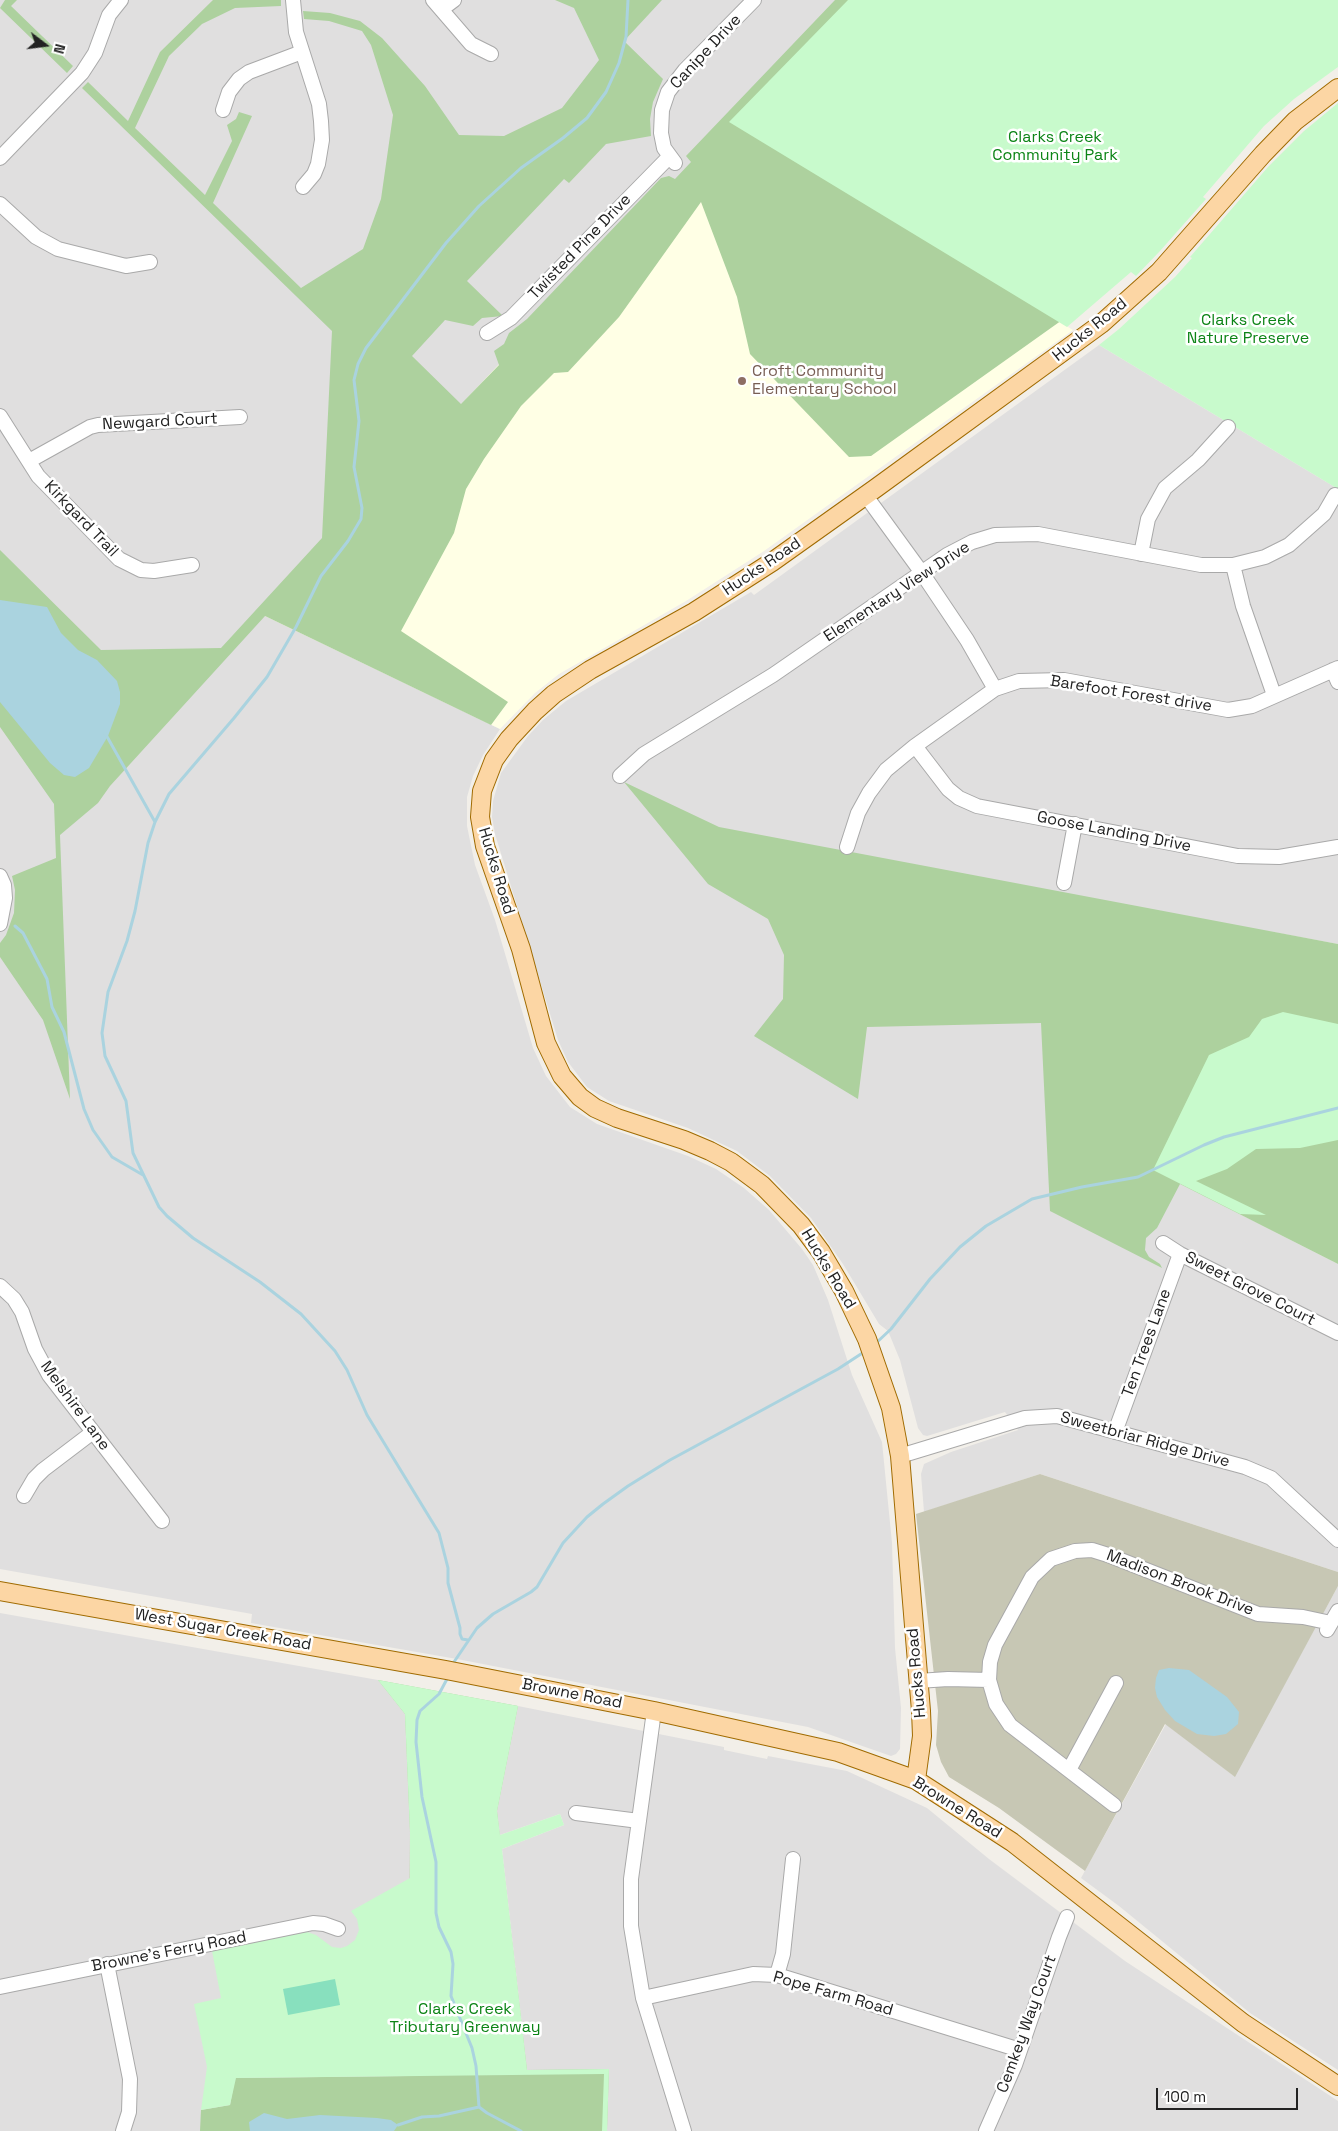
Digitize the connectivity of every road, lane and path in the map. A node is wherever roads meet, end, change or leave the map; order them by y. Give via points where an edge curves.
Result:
1 (121, 0) edge
2 (293, 0) edge
3 (454, 0) edge
4 (754, 0) edge
5 (438, 5) edge
6 (302, 52) junction
7 (490, 54) dead end
8 (1338, 88) edge
9 (223, 110) dead end
10 (0, 158) edge
11 (672, 159) joint
12 (302, 187) dead end
13 (0, 204) edge
14 (150, 262) dead end
15 (487, 333) dead end
16 (0, 416) edge
17 (240, 417) dead end
18 (1228, 427) dead end
19 (29, 461) junction
20 (1335, 495) dead end
21 (866, 496) junction
22 (1141, 554) junction
23 (1233, 564) junction
24 (192, 565) dead end
25 (922, 573) junction
26 (1336, 673) edge
27 (995, 690) junction
28 (1274, 695) junction
29 (915, 746) junction
30 (620, 776) dead end
31 (1075, 824) junction
32 (1338, 847) edge
33 (847, 848) dead end
34 (0, 876) edge
35 (1064, 883) dead end
36 (0, 924) edge
37 (1163, 1243) dead end
38 (1180, 1254) junction
39 (0, 1286) edge
40 (1338, 1334) edge
41 (93, 1432) junction
42 (1115, 1432) junction
43 (900, 1456) junction
44 (24, 1496) dead end
45 (162, 1521) dead end
46 (1338, 1540) edge
47 (0, 1591) edge
48 (1338, 1611) edge
49 (446, 1670) joint
50 (918, 1680) junction
51 (989, 1680) junction
52 (1116, 1683) dead end
53 (654, 1711) junction
54 (1068, 1770) junction
55 (916, 1780) junction
56 (1114, 1805) dead end
57 (576, 1813) dead end
58 (639, 1821) junction
59 (793, 1859) dead end
60 (1067, 1917) dead end
61 (338, 1929) dead end
62 (107, 1964) junction
63 (777, 1975) junction
64 (0, 1986) edge
65 (643, 1998) junction
66 (1020, 2050) junction
67 (1338, 2086) edge
68 (123, 2131) edge
69 (684, 2131) edge
70 (986, 2131) edge

1 - 10 street via 109,15 95,53 82,73
2 - 6 street via 296,32
3 - 5 street
4 - 11 street, Canipe Drive via 685,70 668,92 662,110 661,133 664,148
5 - 7 street via 471,44
6 - 9 street via 258,68 239,79 229,92
6 - 12 street via 318,104 322,140 314,174
8 - 21 main road, Hucks Road via 1289,128 1128,301
11 - 15 street, Twisted Pine Drive via 511,318
13 - 14 street via 36,237 58,249 126,266
16 - 19 street, Kirkgard Trail
17 - 19 street, Newgard Court via 98,425
18 - 22 street via 1198,460 1165,488 1148,519
19 - 24 street, Kirkgard Trail via 38,476 119,559 135,568 154,571
20 - 23 street, Elementary View Drive via 1324,514 1289,544 1265,557
21 - 25 street
21 - 43 main road, Hucks Road via 730,590 554,694 517,729 494,760 482,790 480,807 485,846 521,949 546,1044 562,1076 580,1097 595,1108 684,1140 731,1162 762,1185 801,1225 844,1291 868,1340 891,1408
22 - 23 street, Elementary View Drive via 1201,565
22 - 25 street, Elementary View Drive via 1038,534 995,535 972,542
23 - 28 street via 1243,606
25 - 27 street
25 - 30 street, Elementary View Drive via 773,675 644,754
26 - 28 street, Barefoot Forest drive
27 - 28 street, Barefoot Forest drive via 1019,680 1064,680 1228,710 1252,706
27 - 29 street, Barefoot Forest drive
29 - 31 street, Goose Landing Drive via 948,789 959,798 977,806
29 - 33 street, Barefoot Forest drive via 886,770 869,792 858,813
31 - 32 street, Goose Landing Drive via 1238,856 1279,857
31 - 35 street
34 - 36 street via 6,898
37 - 38 street, Sweet Grove Court
38 - 40 street, Sweet Grove Court
38 - 42 street, Ten Trees Lane
39 - 41 street, Melshire Lane via 22,1312 42,1364
41 - 44 street via 43,1470
41 - 45 street, Melshire Lane
42 - 43 street, Sweetbriar Ridge Drive via 1057,1416 1025,1418
42 - 46 street, Sweetbriar Ridge Drive via 1245,1466 1272,1478
43 - 50 main road, Hucks Road
47 - 49 main road, West Sugar Creek Road
48 - 51 street, Madison Brook Drive via 1329,1627 1303,1617 1258,1614 1108,1555 1092,1550 1075,1551 1051,1559 1032,1577 994,1645
49 - 53 main road, Browne Road
50 - 51 street
50 - 55 main road, Hucks Road via 922,1736
51 - 54 street, Madison Brook Drive via 996,1704 1010,1725
52 - 54 street
53 - 55 main road, Browne Road via 838,1752
53 - 58 street
54 - 56 street, Madison Brook Drive
55 - 67 main road, Browne Road via 1012,1842 1243,2023
57 - 58 street
58 - 65 street via 631,1879 631,1926
59 - 63 street via 783,1954
60 - 66 street, Cemkey Way Court
61 - 62 street, Browne's Ferry Road via 313,1923
62 - 64 street, Browne's Ferry Road
62 - 68 street via 130,2079 130,2098
63 - 65 street, Pope Farm Road via 753,1974
63 - 66 street, Pope Farm Road
65 - 69 street
66 - 70 street, Cemkey Way Court

